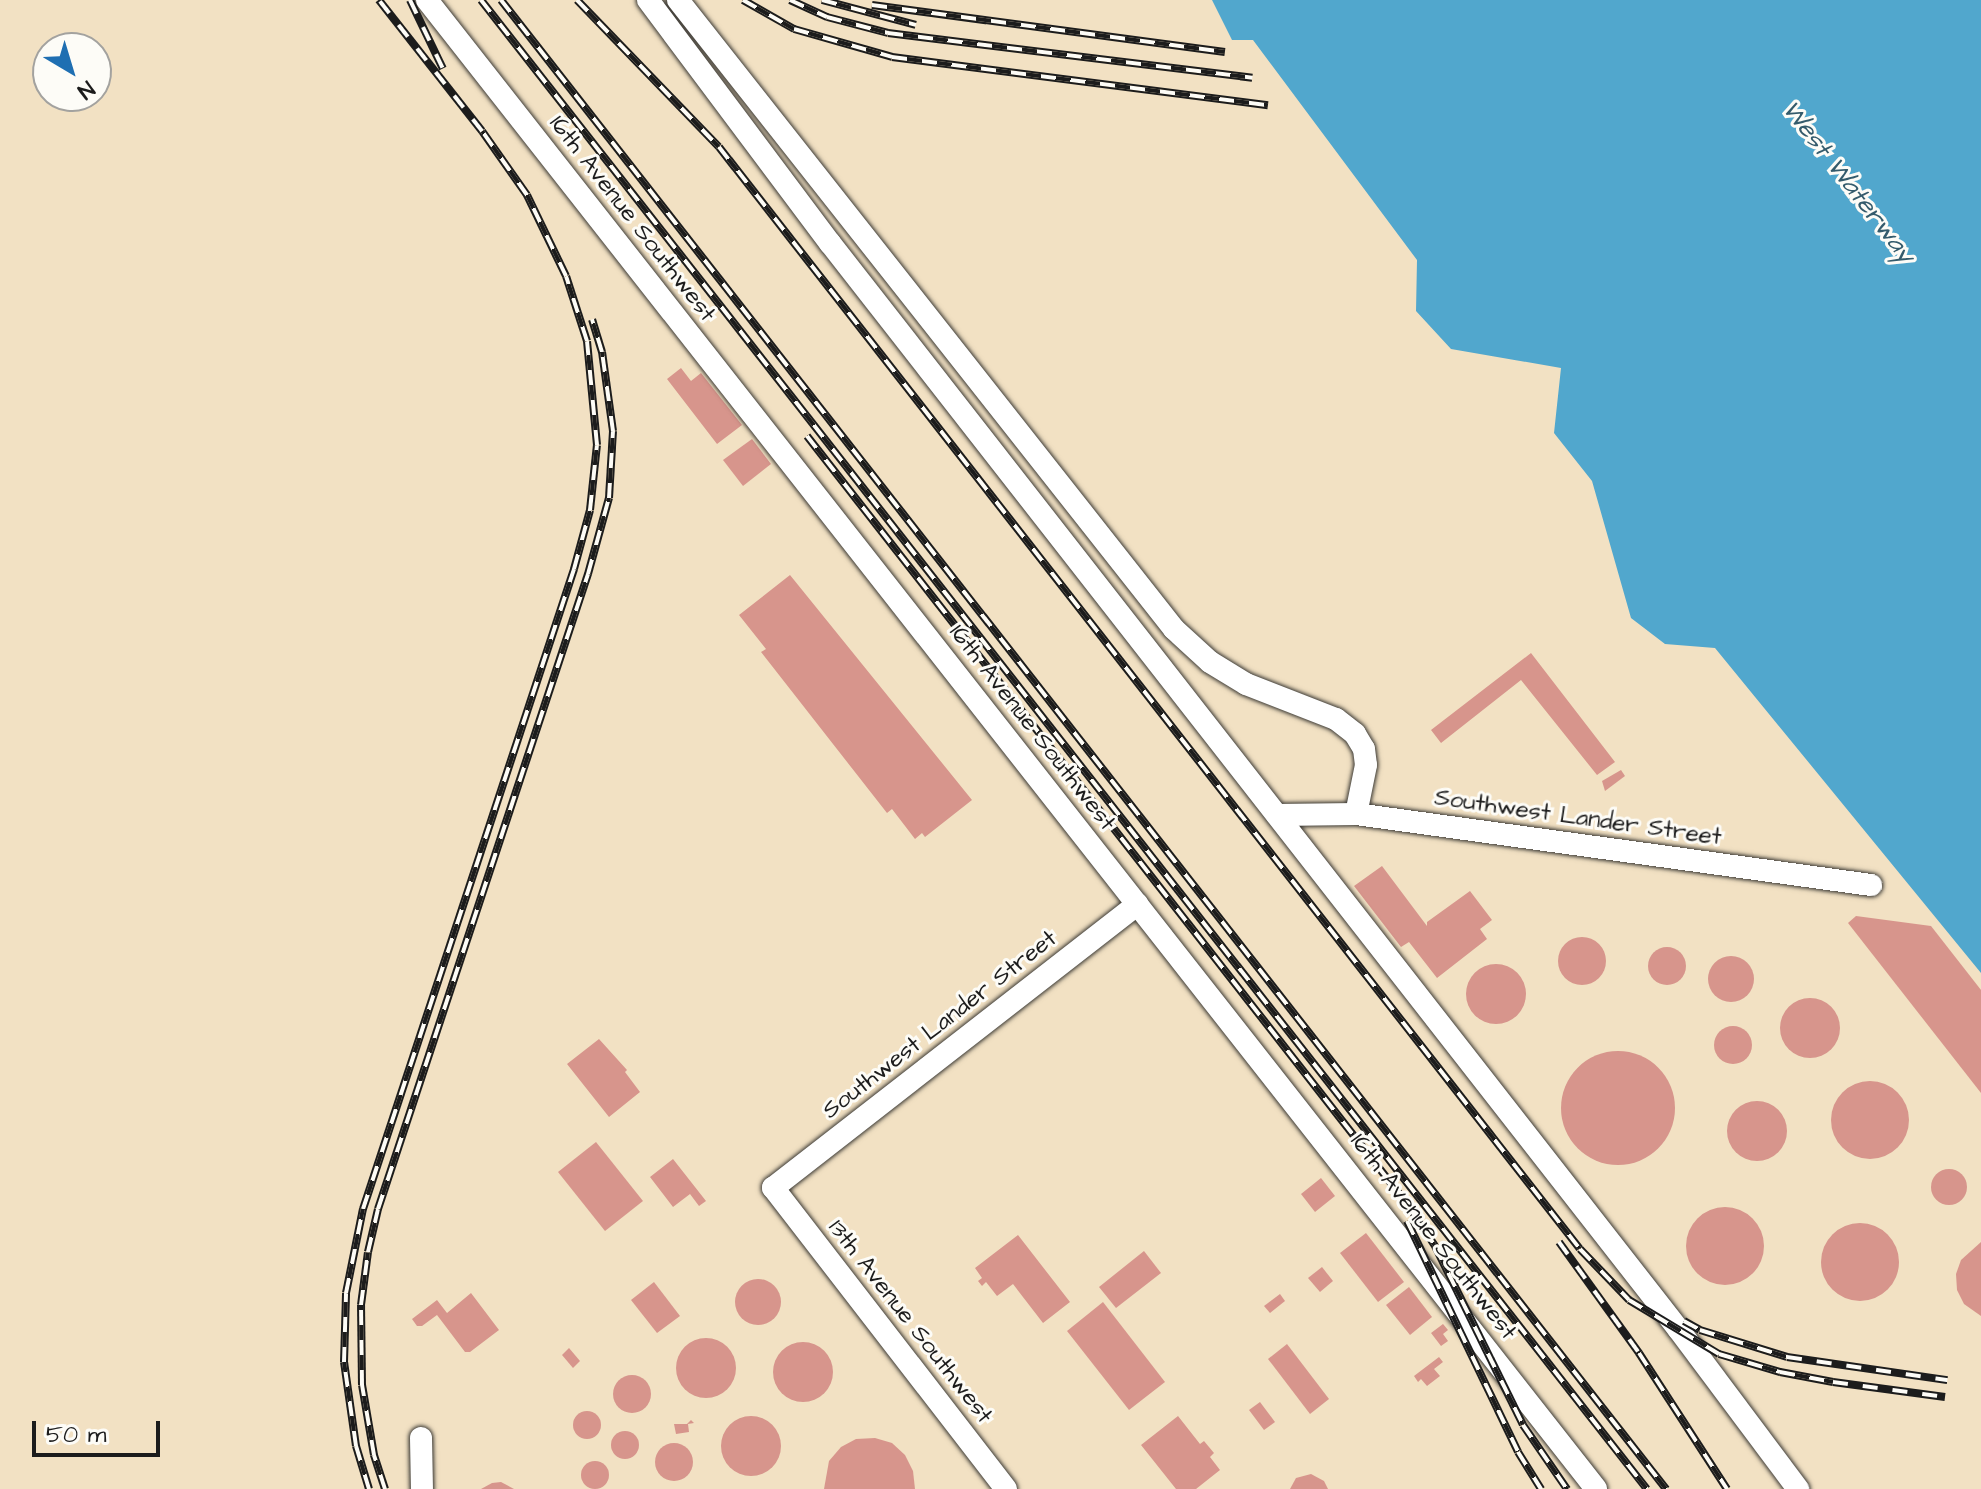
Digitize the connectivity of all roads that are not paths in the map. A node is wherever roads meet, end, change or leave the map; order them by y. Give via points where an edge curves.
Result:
1 (427, 0) edge
2 (648, 0) edge
3 (678, 0) edge
4 (1356, 814) junction
5 (1277, 815) junction
6 (1871, 885) dead end
7 (1138, 904) junction
8 (773, 1188) joint
9 (421, 1438) dead end
10 (422, 1489) edge
11 (1006, 1489) edge
12 (1596, 1489) edge
13 (1798, 1489) edge

1 - 7 street, 16th Avenue Southwest
2 - 5 street via 830,243
3 - 4 street via 1174,629 1210,662 1246,684 1336,719 1355,734 1366,765
4 - 5 street, Southwest Lander Street
4 - 6 street, Southwest Lander Street
5 - 13 street
7 - 8 street, Southwest Lander Street
7 - 12 street, 16th Avenue Southwest
8 - 11 street, 13th Avenue Southwest
9 - 10 street

